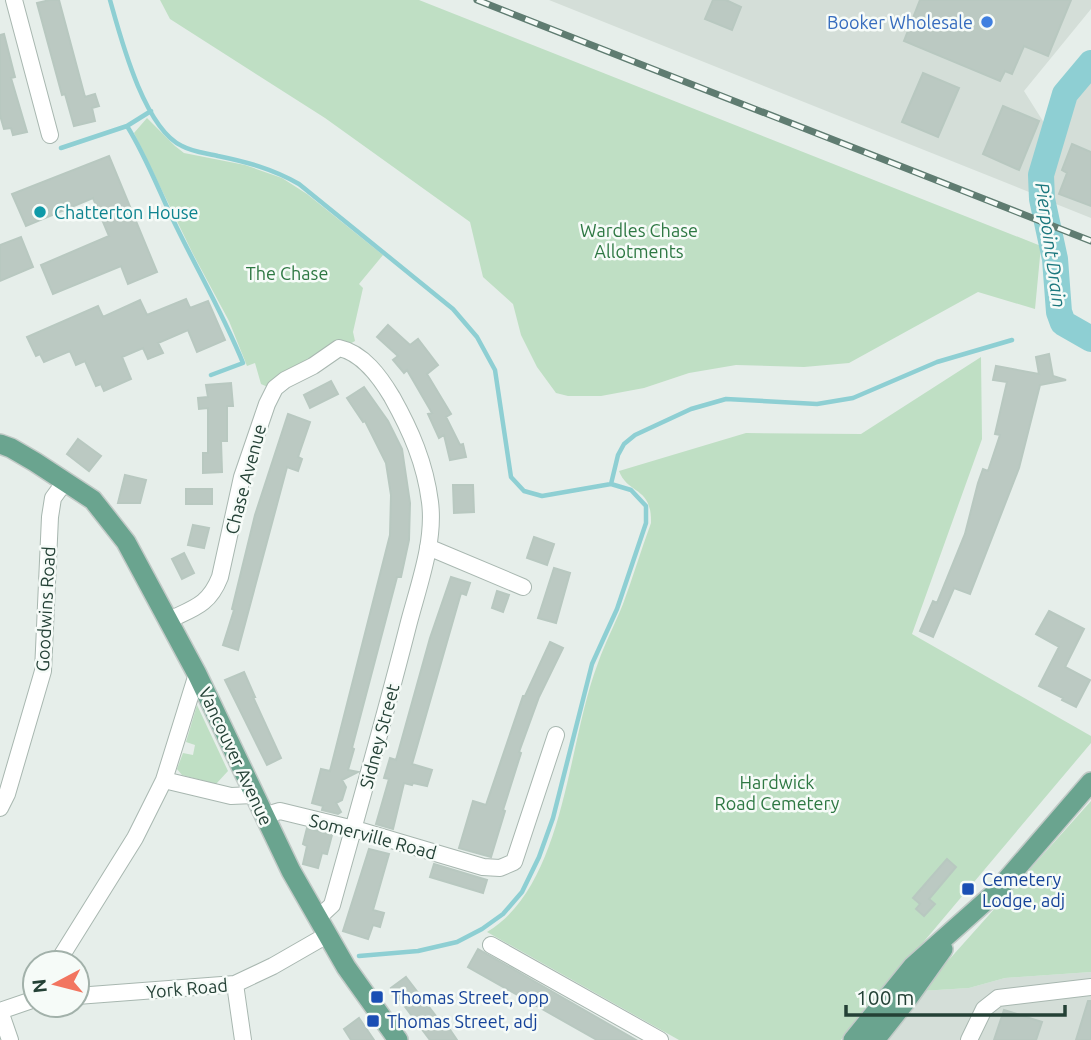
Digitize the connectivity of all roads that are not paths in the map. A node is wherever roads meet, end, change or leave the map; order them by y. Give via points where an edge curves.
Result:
1 (14, 0) edge
2 (50, 135) dead end
3 (339, 348) joint
4 (0, 444) edge
5 (64, 483) junction
6 (428, 547) junction
7 (523, 587) dead end
8 (169, 620) junction
9 (197, 674) junction
10 (556, 735) dead end
11 (164, 780) junction
12 (1091, 782) edge
13 (253, 795) junction
14 (0, 808) edge
15 (263, 816) junction
16 (353, 829) junction
17 (322, 926) junction
18 (491, 944) dead end
19 (66, 949) edge
20 (235, 984) junction
21 (1091, 986) edge
22 (91, 995) edge
23 (21, 1004) edge
24 (0, 1011) edge
25 (879, 1034) edge
26 (10, 1040) edge
27 (243, 1040) edge
28 (398, 1040) edge
29 (660, 1040) edge
30 (853, 1040) edge
31 (969, 1040) edge

1 - 2 street
3 - 6 street, Sidney Street via 353,351 387,389 420,454 430,504
3 - 8 street, Chase Avenue via 275,388 242,477 215,591 205,603
4 - 5 main road
5 - 8 main road, Vancouver Avenue via 93,500 126,542
5 - 14 street, Goodwins Road via 53,498 50,517 43,671
6 - 7 street
6 - 16 street, Sidney Street
8 - 9 main road, Vancouver Avenue
9 - 11 street
9 - 13 main road, Vancouver Avenue
10 - 16 street, Somerville Road via 514,862 500,868 483,867
11 - 13 street via 231,796
11 - 19 street via 135,838
12 - 25 main road via 997,891 913,966
13 - 15 main road, Vancouver Avenue
15 - 16 street, Somerville Road via 280,811
15 - 17 main road, Vancouver Avenue
16 - 17 street, Sidney Street
17 - 20 street, York Road via 273,966
17 - 28 main road, Vancouver Avenue
18 - 29 street
20 - 22 street, York Road
20 - 27 street
21 - 31 street via 998,998 984,1009
23 - 24 street
24 - 26 street
25 - 30 main road

